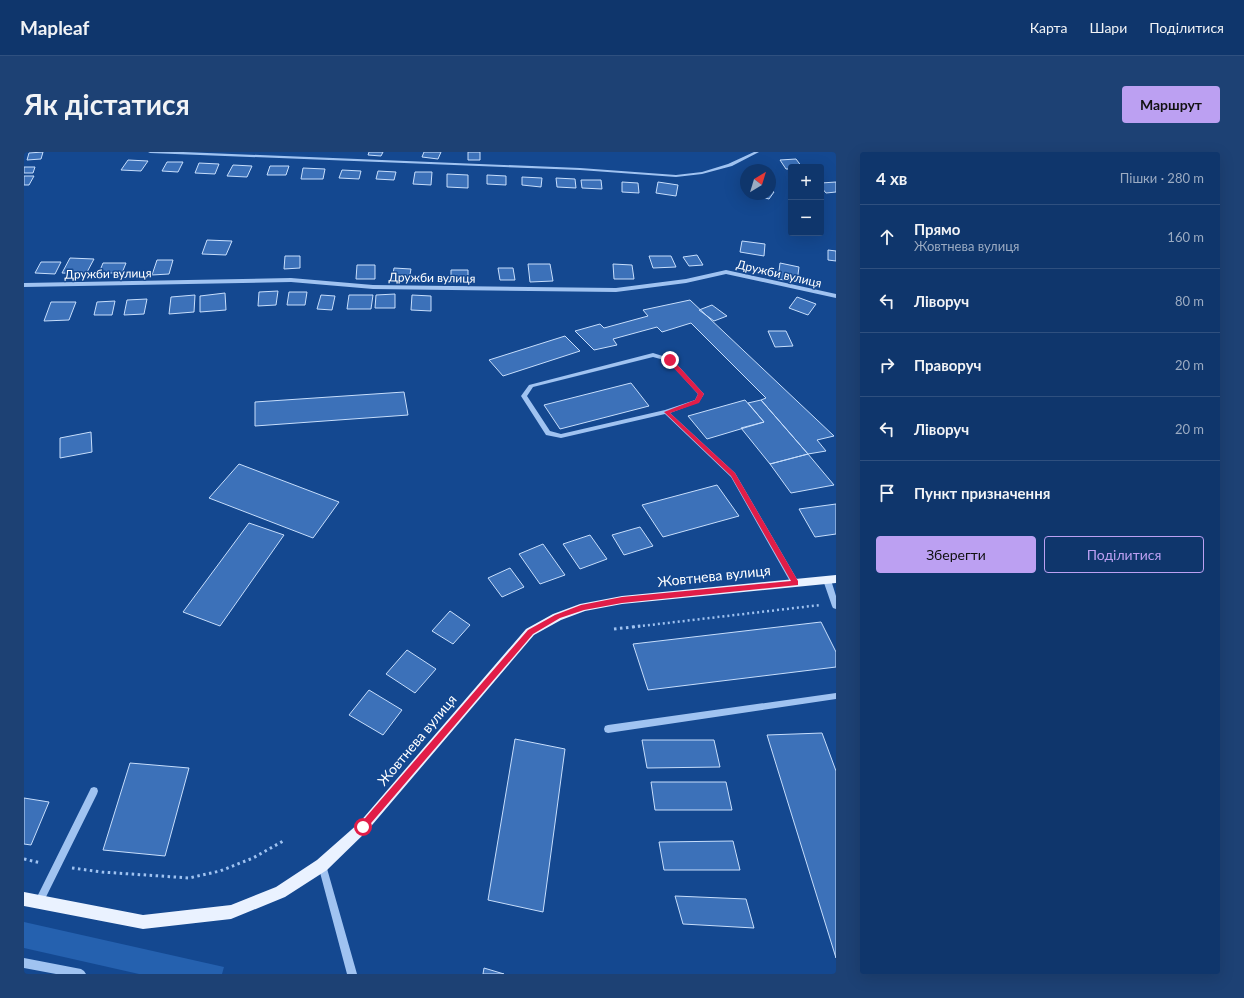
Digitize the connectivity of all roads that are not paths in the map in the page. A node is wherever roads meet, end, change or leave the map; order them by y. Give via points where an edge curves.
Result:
1 (150, 152) edge
2 (757, 152) edge
3 (24, 285) edge
4 (836, 296) edge
5 (666, 412) junction
6 (831, 580) edge
7 (795, 583) junction
8 (835, 605) edge
9 (836, 696) edge
10 (608, 729) dead end
11 (94, 791) dead end
12 (322, 865) junction
13 (24, 899) edge
14 (39, 902) junction
15 (24, 963) edge
16 (81, 974) edge
17 (352, 974) edge

1 - 2 street via 676,176 702,173 730,165
3 - 4 street, Дружби вулиця via 291,280 373,287 616,290 686,281 726,272
5 - 5 street via 697,401 701,394 670,360 653,355 531,386 524,396 548,433 561,436
5 - 7 street via 733,475
6 - 7 main road, Жовтнева вулиця
6 - 8 street
7 - 12 main road, Жовтнева вулиця via 622,600 584,607 557,616 530,632 363,827
9 - 10 street
11 - 14 street
12 - 14 main road, Жовтнева вулиця via 280,892 231,912 143,922
12 - 17 street
13 - 14 main road, Жовтнева вулиця
15 - 16 street

